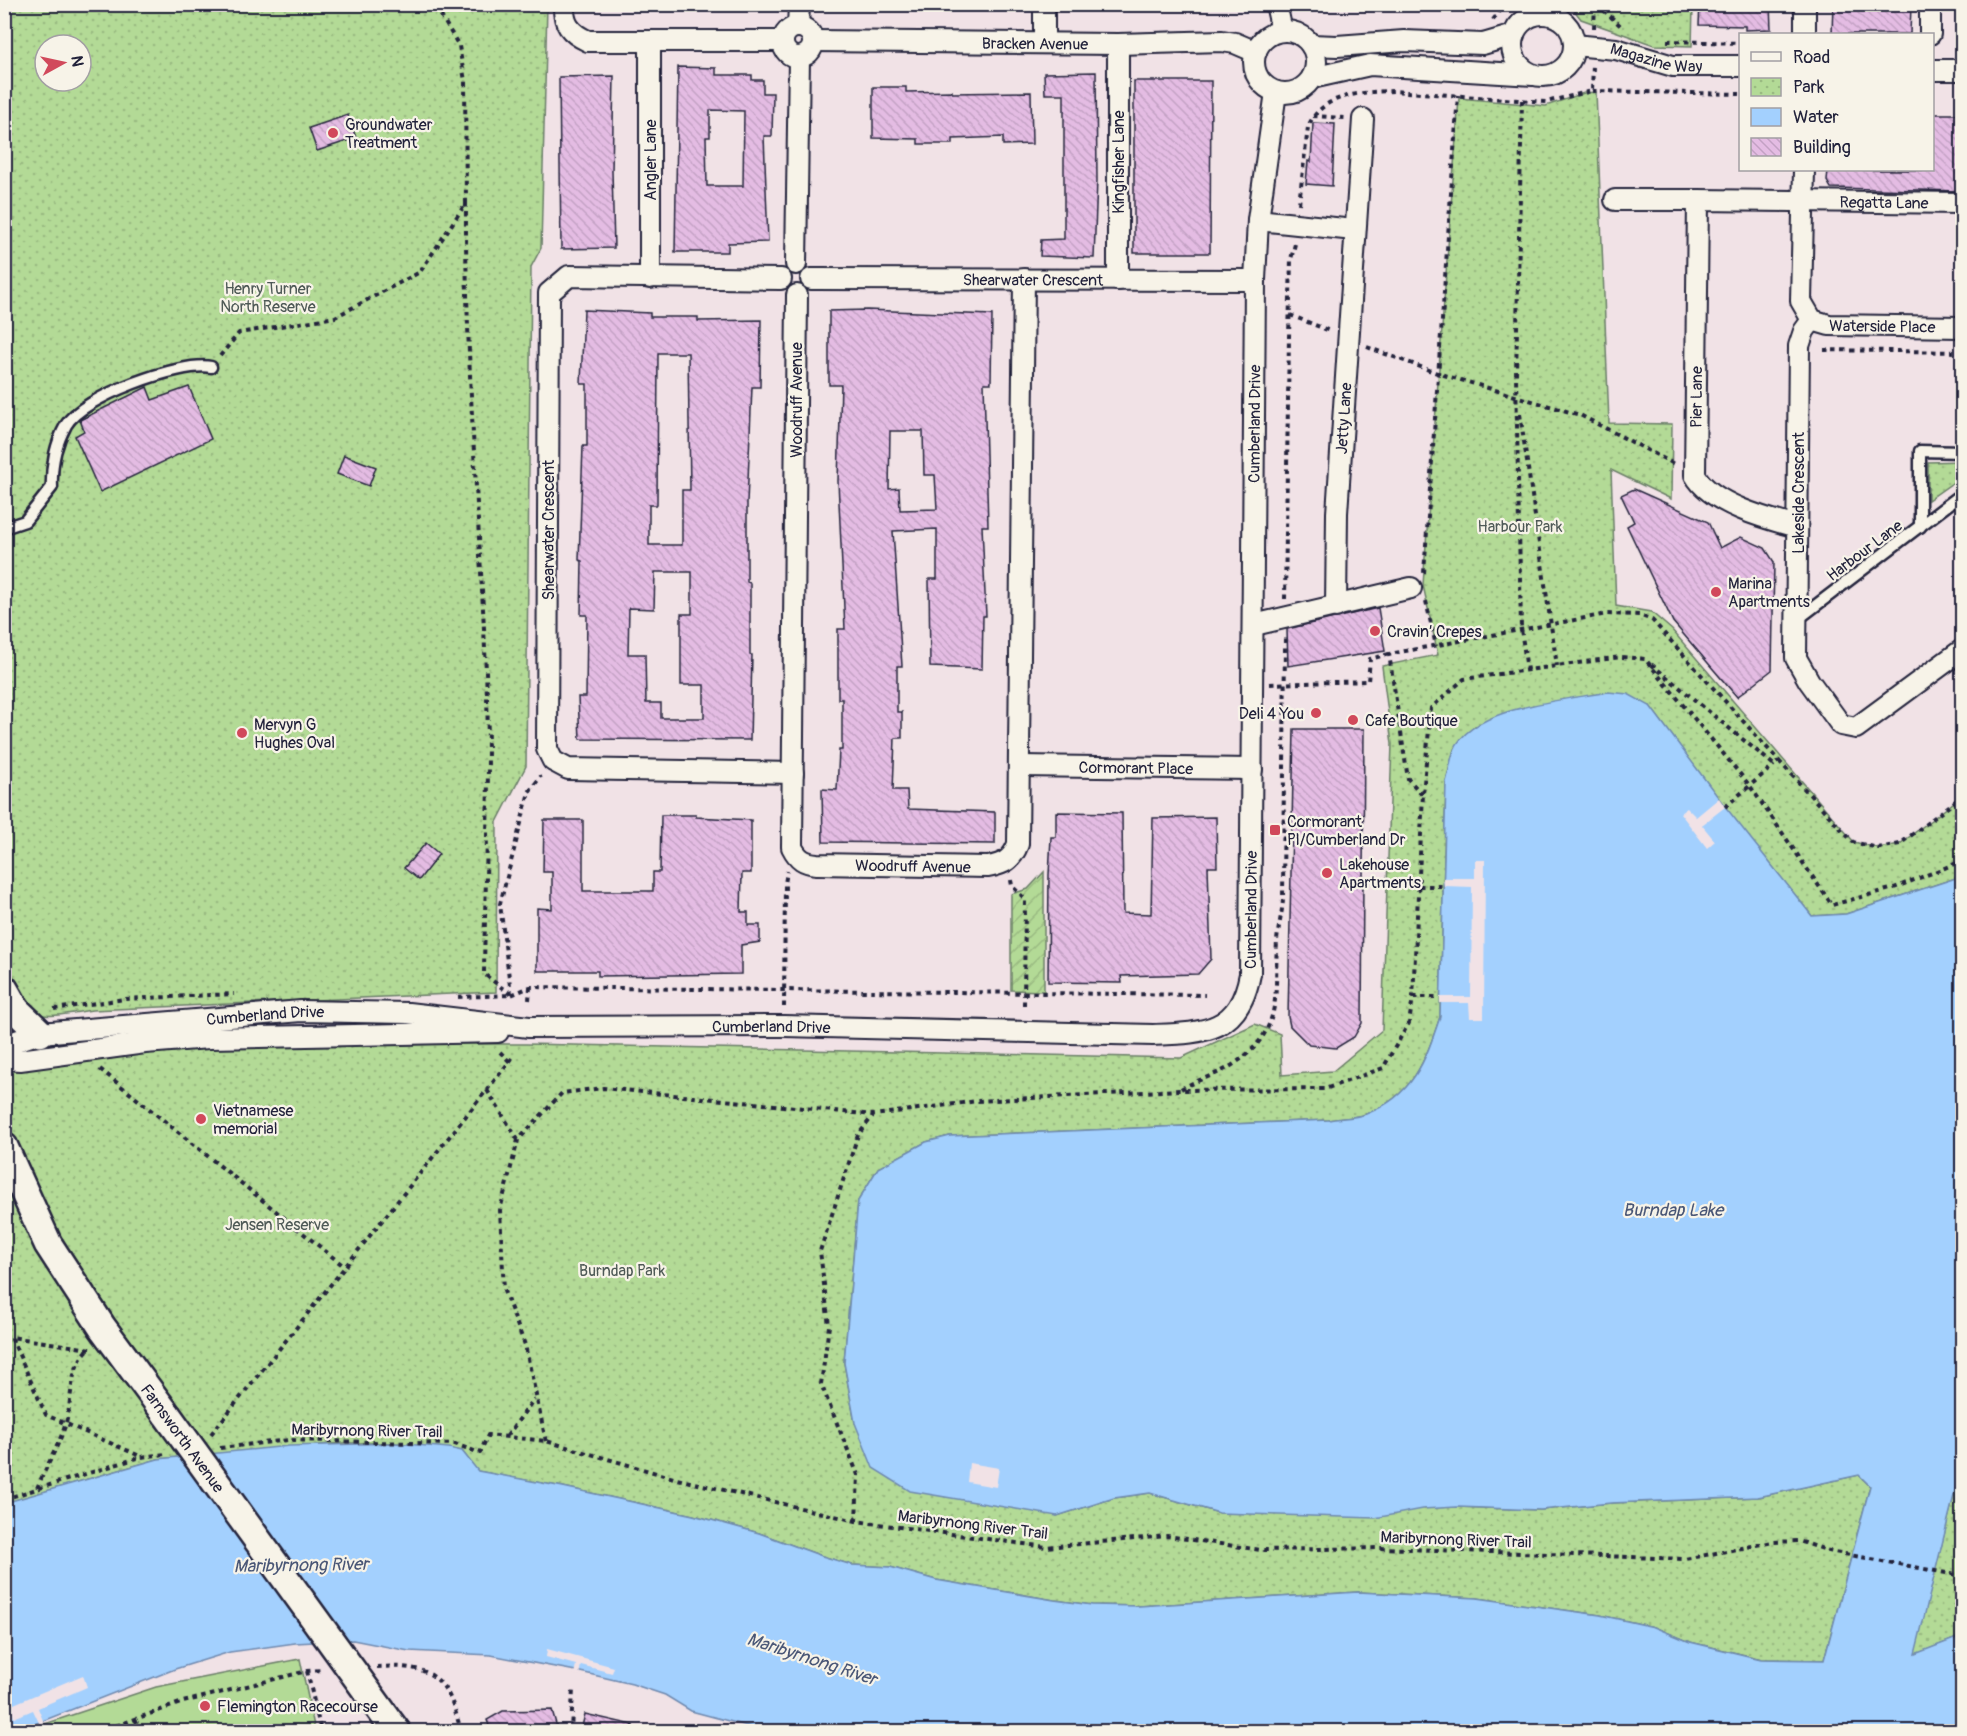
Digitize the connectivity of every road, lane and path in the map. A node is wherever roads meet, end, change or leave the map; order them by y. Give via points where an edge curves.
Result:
1 (434, 4) edge
2 (564, 4) edge
3 (799, 4) edge
4 (1044, 4) edge
5 (1276, 4) edge
6 (1523, 4) edge
7 (1597, 4) edge
8 (1805, 4) edge
9 (1930, 4) edge
10 (1559, 12) edge
11 (798, 27) junction
12 (1517, 30) junction
13 (1282, 31) junction
14 (1630, 32) dead end
15 (1805, 33) edge
16 (1930, 33) edge
17 (783, 41) junction
18 (813, 41) junction
19 (1663, 41) dead end
20 (650, 42) junction
21 (1739, 42) edge
22 (1044, 43) junction
23 (1118, 44) junction
24 (1311, 45) junction
25 (1574, 45) junction
26 (1256, 52) junction
27 (799, 57) junction
28 (1739, 66) edge
29 (1934, 70) edge
30 (1962, 70) edge
31 (1533, 75) junction
32 (1312, 78) junction
33 (1592, 91) dead end
34 (1276, 92) junction
35 (1739, 94) edge
36 (1458, 95) dead end
37 (1522, 100) dead end
38 (1312, 116) dead end
39 (1363, 118) joint
40 (1804, 171) edge
41 (1615, 200) dead end
42 (1698, 200) junction
43 (1804, 201) junction
44 (466, 203) junction
45 (1962, 203) edge
46 (1258, 220) junction
47 (1354, 230) junction
48 (796, 264) junction
49 (650, 278) junction
50 (781, 279) junction
51 (811, 279) junction
52 (1024, 279) junction
53 (1118, 280) junction
54 (1255, 280) junction
55 (797, 295) junction
56 (1812, 320) junction
57 (1962, 327) edge
58 (1824, 350) dead end
59 (1962, 352) edge
60 (211, 367) joint
61 (1440, 374) dead end
62 (1518, 397) junction
63 (1962, 452) edge
64 (1695, 475) junction
65 (1962, 494) edge
66 (1797, 527) junction
67 (1920, 527) junction
68 (4, 528) edge
69 (1420, 590) junction
70 (1336, 607) junction
71 (1798, 619) junction
72 (1549, 624) junction
73 (1254, 625) junction
74 (1521, 629) junction
75 (1436, 646) junction
76 (1962, 650) edge
77 (1389, 654) junction
78 (1645, 659) junction
79 (1557, 666) junction
80 (1527, 670) junction
81 (1253, 685) junction
82 (553, 760) junction
83 (1779, 761) junction
84 (1774, 765) junction
85 (1020, 766) junction
86 (1252, 770) junction
87 (793, 773) junction
88 (1749, 786) junction
89 (1423, 794) junction
90 (1962, 796) edge
91 (1725, 807) dead end
92 (792, 847) junction
93 (1007, 861) junction
94 (1962, 861) edge
95 (1419, 886) junction
96 (1443, 886) dead end
97 (530, 987) junction
98 (4, 989) edge
99 (784, 990) junction
100 (1024, 993) junction
101 (511, 994) junction
102 (1205, 995) dead end
103 (1413, 997) junction
104 (1440, 997) dead end
105 (530, 1000) dead end
106 (784, 1003) dead end
107 (1024, 1006) dead end
108 (529, 1027) junction
109 (40, 1033) junction
110 (4, 1045) edge
111 (500, 1052) dead end
112 (514, 1056) dead end
113 (4, 1059) edge
114 (510, 1062) junction
115 (92, 1063) dead end
116 (487, 1090) junction
117 (874, 1116) junction
118 (518, 1140) junction
119 (4, 1147) edge
120 (345, 1267) junction
121 (4, 1336) edge
122 (11, 1337) junction
123 (89, 1349) junction
124 (96, 1350) dead end
125 (535, 1398) junction
126 (66, 1424) junction
127 (507, 1437) junction
128 (205, 1441) dead end
129 (546, 1441) junction
130 (209, 1449) dead end
131 (175, 1453) dead end
132 (141, 1457) junction
133 (37, 1489) junction
134 (4, 1499) edge
135 (856, 1521) junction
136 (1962, 1576) edge
137 (373, 1667) dead end
138 (329, 1670) dead end
139 (307, 1671) junction
140 (573, 1688) dead end
141 (135, 1719) junction
142 (391, 1724) edge
143 (99, 1731) edge
144 (142, 1731) edge
145 (321, 1731) edge
146 (461, 1731) edge
147 (571, 1731) edge

1 - 44 path via 459,46 465,81
2 - 20 street via 563,17 572,34 588,41
3 - 11 street
4 - 22 street
5 - 13 street
6 - 12 street
7 - 14 path via 1604,14
8 - 15 street
9 - 16 street
10 - 12 street via 1528,18
10 - 25 street
11 - 17 street via 787,32
11 - 18 street via 808,31
12 - 24 street via 1483,44 1404,41
12 - 31 street via 1512,45 1517,62
13 - 24 street via 1302,36
13 - 26 street via 1269,36
17 - 20 street
17 - 27 street via 789,54
18 - 22 street, Bracken Avenue
18 - 27 street via 810,51
19 - 21 path
20 - 49 street, Angler Lane
22 - 23 street, Bracken Avenue
23 - 26 street, Bracken Avenue via 1222,41
23 - 53 street, Kingfisher Lane
24 - 32 street via 1316,66
25 - 28 street, Magazine Way via 1616,49 1672,66
25 - 31 street via 1567,65 1559,72
26 - 34 street via 1254,67 1258,77
27 - 48 street
29 - 30 street
31 - 32 street via 1370,65
32 - 34 street via 1296,92
33 - 35 path
34 - 46 street, Cumberland Drive
36 - 69 path
37 - 62 path
38 - 39 path
39 - 47 street, Jetty Lane
40 - 43 street, Waterside Place
41 - 42 street
42 - 43 street
42 - 64 street, Pier Lane
43 - 45 street, Regatta Lane
43 - 56 street, Waterside Place via 1802,302
44 - 60 path via 420,272 335,317 239,333
44 - 101 path via 466,297 487,701 484,974
46 - 47 street
46 - 54 street, Cumberland Drive
47 - 70 street, Jetty Lane via 1337,513
48 - 50 street via 785,269
48 - 51 street via 806,268
49 - 50 street, Shearwater Crescent
49 - 82 street, Shearwater Crescent via 568,276 549,293 547,749
50 - 55 street via 787,292
51 - 52 street, Shearwater Crescent
51 - 55 street via 809,289
52 - 53 street, Shearwater Crescent
52 - 85 street
53 - 54 street, Shearwater Crescent
54 - 73 street, Cumberland Drive
55 - 87 street, Woodruff Avenue
56 - 57 street, Waterside Place via 1829,325
56 - 66 street, Lakeside Crescent via 1799,346
58 - 59 path
60 - 68 lane via 198,364 96,399 66,423 51,466 52,487 25,521
61 - 62 path
62 - 64 path via 1580,415
62 - 72 path
62 - 74 path
63 - 67 lane, Harbour Lane via 1920,451
64 - 66 street via 1711,493 1761,517
65 - 67 lane, Harbour Lane
66 - 71 street, Lakeside Crescent
67 - 71 lane, Harbour Lane
69 - 70 street
69 - 75 path
70 - 73 street
71 - 76 street, Lakeside Crescent via 1796,657 1841,725 1856,728
72 - 74 path
72 - 79 path
72 - 83 path via 1624,614 1652,620
73 - 81 street, Cumberland Drive
74 - 75 path
74 - 80 path
75 - 77 path
77 - 81 path via 1370,659 1368,681
77 - 89 path via 1408,779
78 - 79 path via 1621,657
78 - 84 path
78 - 88 path
79 - 80 path
80 - 89 path via 1464,679 1431,708
81 - 86 street, Cumberland Drive
82 - 87 street via 568,769
82 - 101 path via 529,792 500,904
83 - 84 path
83 - 90 path via 1854,842 1878,848 1900,844
84 - 88 path
85 - 86 street, Cormorant Place
85 - 93 street via 1018,844
86 - 108 street, Cumberland Drive via 1250,974 1246,996 1233,1015 1217,1027 1196,1034 1153,1035 784,1026
87 - 92 street, Woodruff Avenue
88 - 91 path
88 - 94 path via 1832,905 1894,888
89 - 95 path
92 - 93 street, Woodruff Avenue via 797,857 817,864 988,867
92 - 99 path via 785,884
93 - 100 path via 1012,886 1025,899
95 - 96 path
95 - 103 path
97 - 99 path
97 - 101 path
97 - 105 path
98 - 109 main road via 16,1010
99 - 100 path
99 - 106 path
100 - 102 path
100 - 107 path
103 - 104 path
103 - 117 path via 1409,1023 1383,1068 1325,1089 1179,1090 977,1101
108 - 109 street, Cumberland Drive via 408,1013 301,1011
108 - 113 street, Cumberland Drive via 501,1032 145,1042
109 - 110 street, Cumberland Drive
111 - 114 path
112 - 114 path
114 - 116 path
115 - 120 path
116 - 118 path
116 - 120 path
117 - 118 path via 603,1088 562,1093
117 - 135 path via 858,1135 820,1251 829,1326 821,1384 858,1475
118 - 125 path via 500,1210 504,1291 525,1345
119 - 142 main road, Farnsworth Avenue, bridge via 48,1244 102,1327
120 - 128 path
121 - 122 path
122 - 123 path
122 - 126 path via 46,1415
123 - 124 path
123 - 126 path via 75,1368
125 - 127 path
125 - 129 path
126 - 132 path
126 - 133 path
127 - 129 path, Maribyrnong River Trail
127 - 130 path, Maribyrnong River Trail via 488,1435 480,1453 455,1444 288,1440
129 - 135 path, Maribyrnong River Trail via 677,1479
131 - 132 path
132 - 133 path
133 - 134 path
135 - 136 path, Maribyrnong River Trail via 1046,1547 1167,1536 1261,1550 1381,1548 1685,1559 1773,1542 1799,1541 1829,1551
137 - 146 path via 396,1666 434,1676 448,1689
138 - 139 path
139 - 141 path via 183,1701
139 - 145 path
140 - 147 path
141 - 143 path
141 - 144 path

